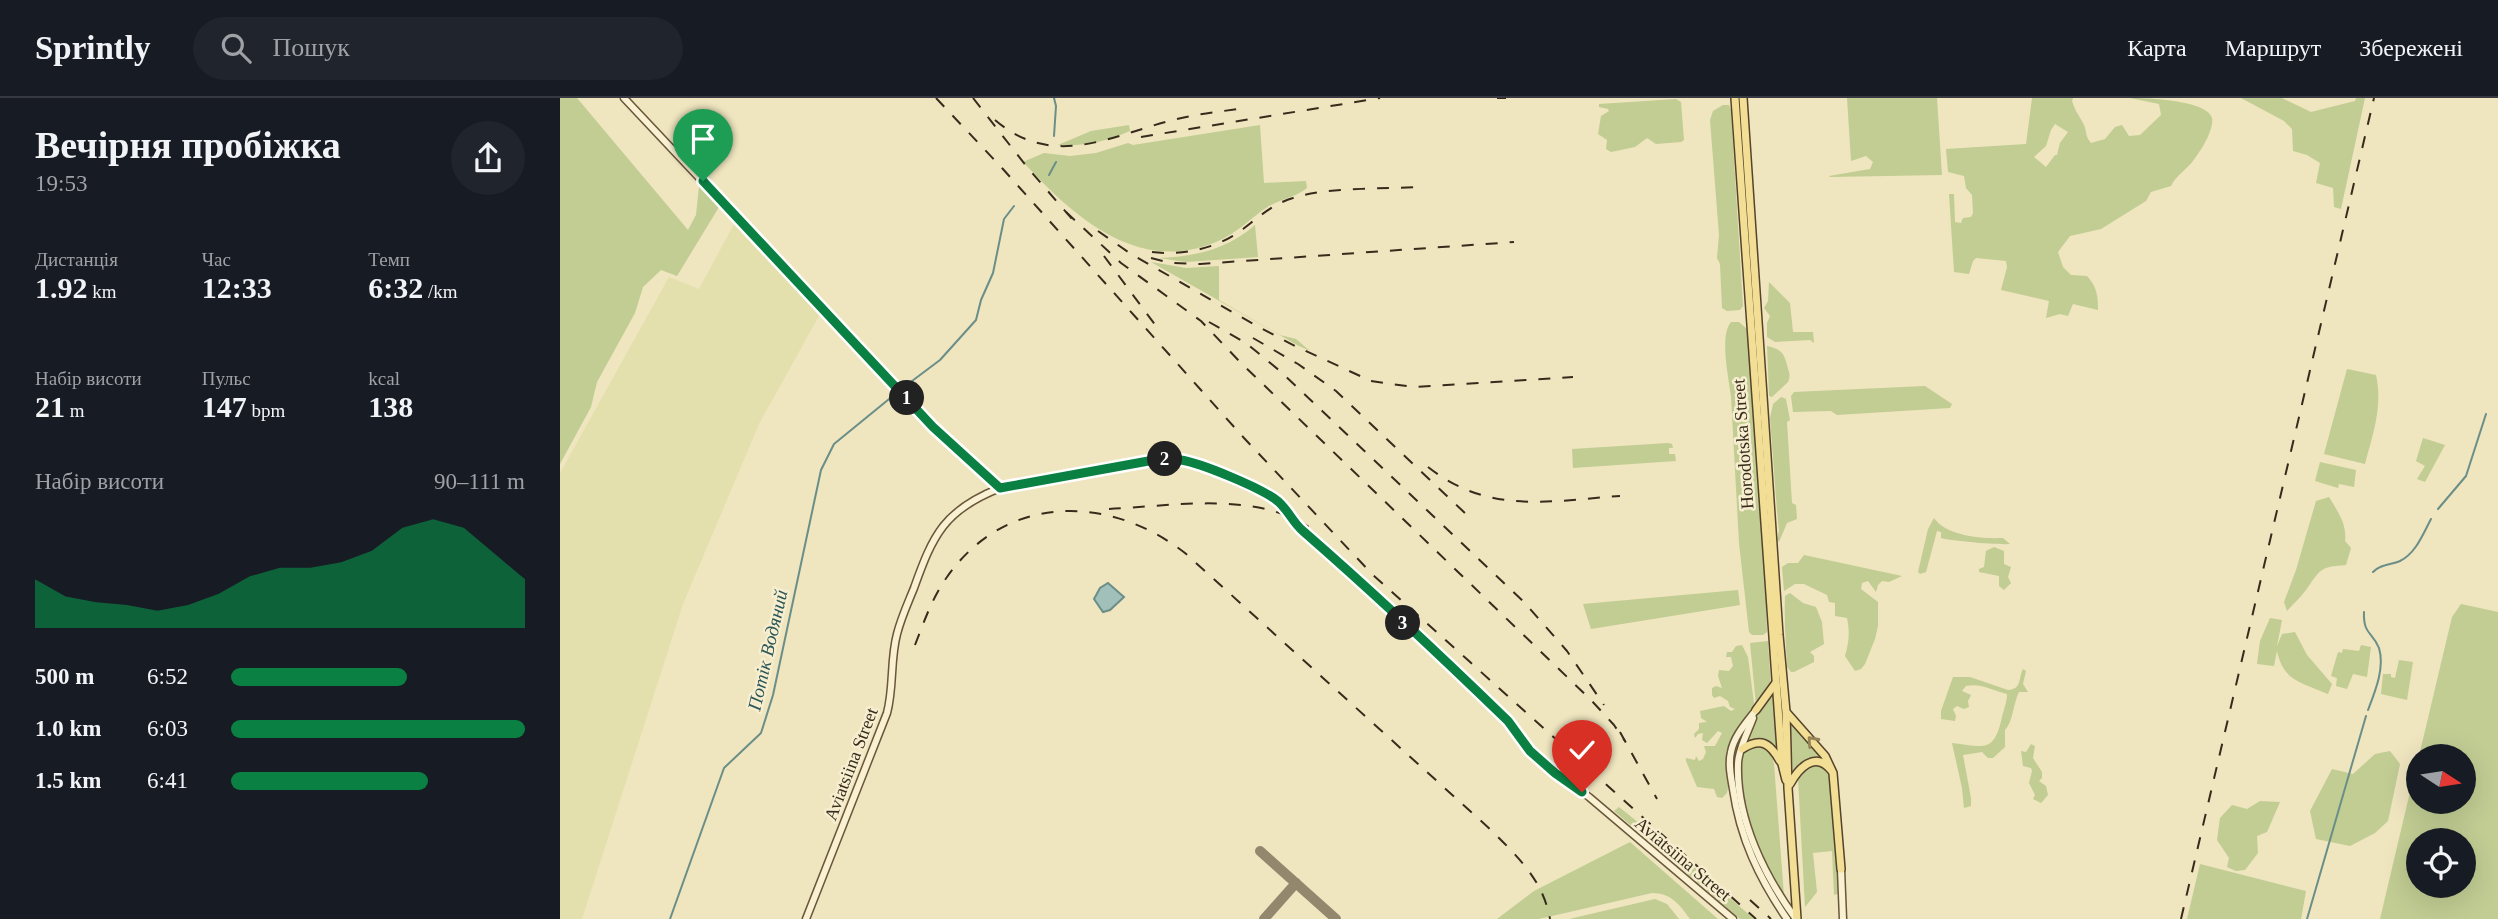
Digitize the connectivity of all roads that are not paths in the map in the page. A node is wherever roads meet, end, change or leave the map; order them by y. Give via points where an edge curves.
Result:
1 (624, 98) edge
2 (1735, 98) edge
3 (1743, 98) edge
4 (1000, 488) junction
5 (1776, 684) junction
6 (1756, 710) junction
7 (1786, 712) junction
8 (1742, 749) junction
9 (1782, 764) junction
10 (1833, 773) junction
11 (1787, 788) junction
12 (1840, 869) joint
13 (806, 919) edge
14 (1732, 919) edge
15 (1787, 919) edge
16 (1797, 919) edge
17 (1843, 919) edge

1 - 4 street via 948,442
2 - 5 main road, Horodotska Street
3 - 7 main road, Horodotska Street
4 - 13 street, Aviatsiina Street via 946,520 928,550 897,634 887,713
4 - 14 street, Aviatsiina Street via 1177,459 1276,499 1301,530 1508,721 1530,751
5 - 6 main road
5 - 9 main road, Horodotska Street
6 - 8 street
6 - 15 street via 1730,754 1734,794 1750,856
10 -> 7 main road via 1825,756
7 - 11 main road, Horodotska Street
8 - 9 main road via 1759,742 1773,749
8 - 16 street via 1738,765 1741,794 1751,835 1764,870
9 - 11 main road, Horodotska Street
10 - 11 main road via 1821,762 1807,763
10 - 12 main road
11 - 16 main road, Horodotska Street
12 - 17 street

